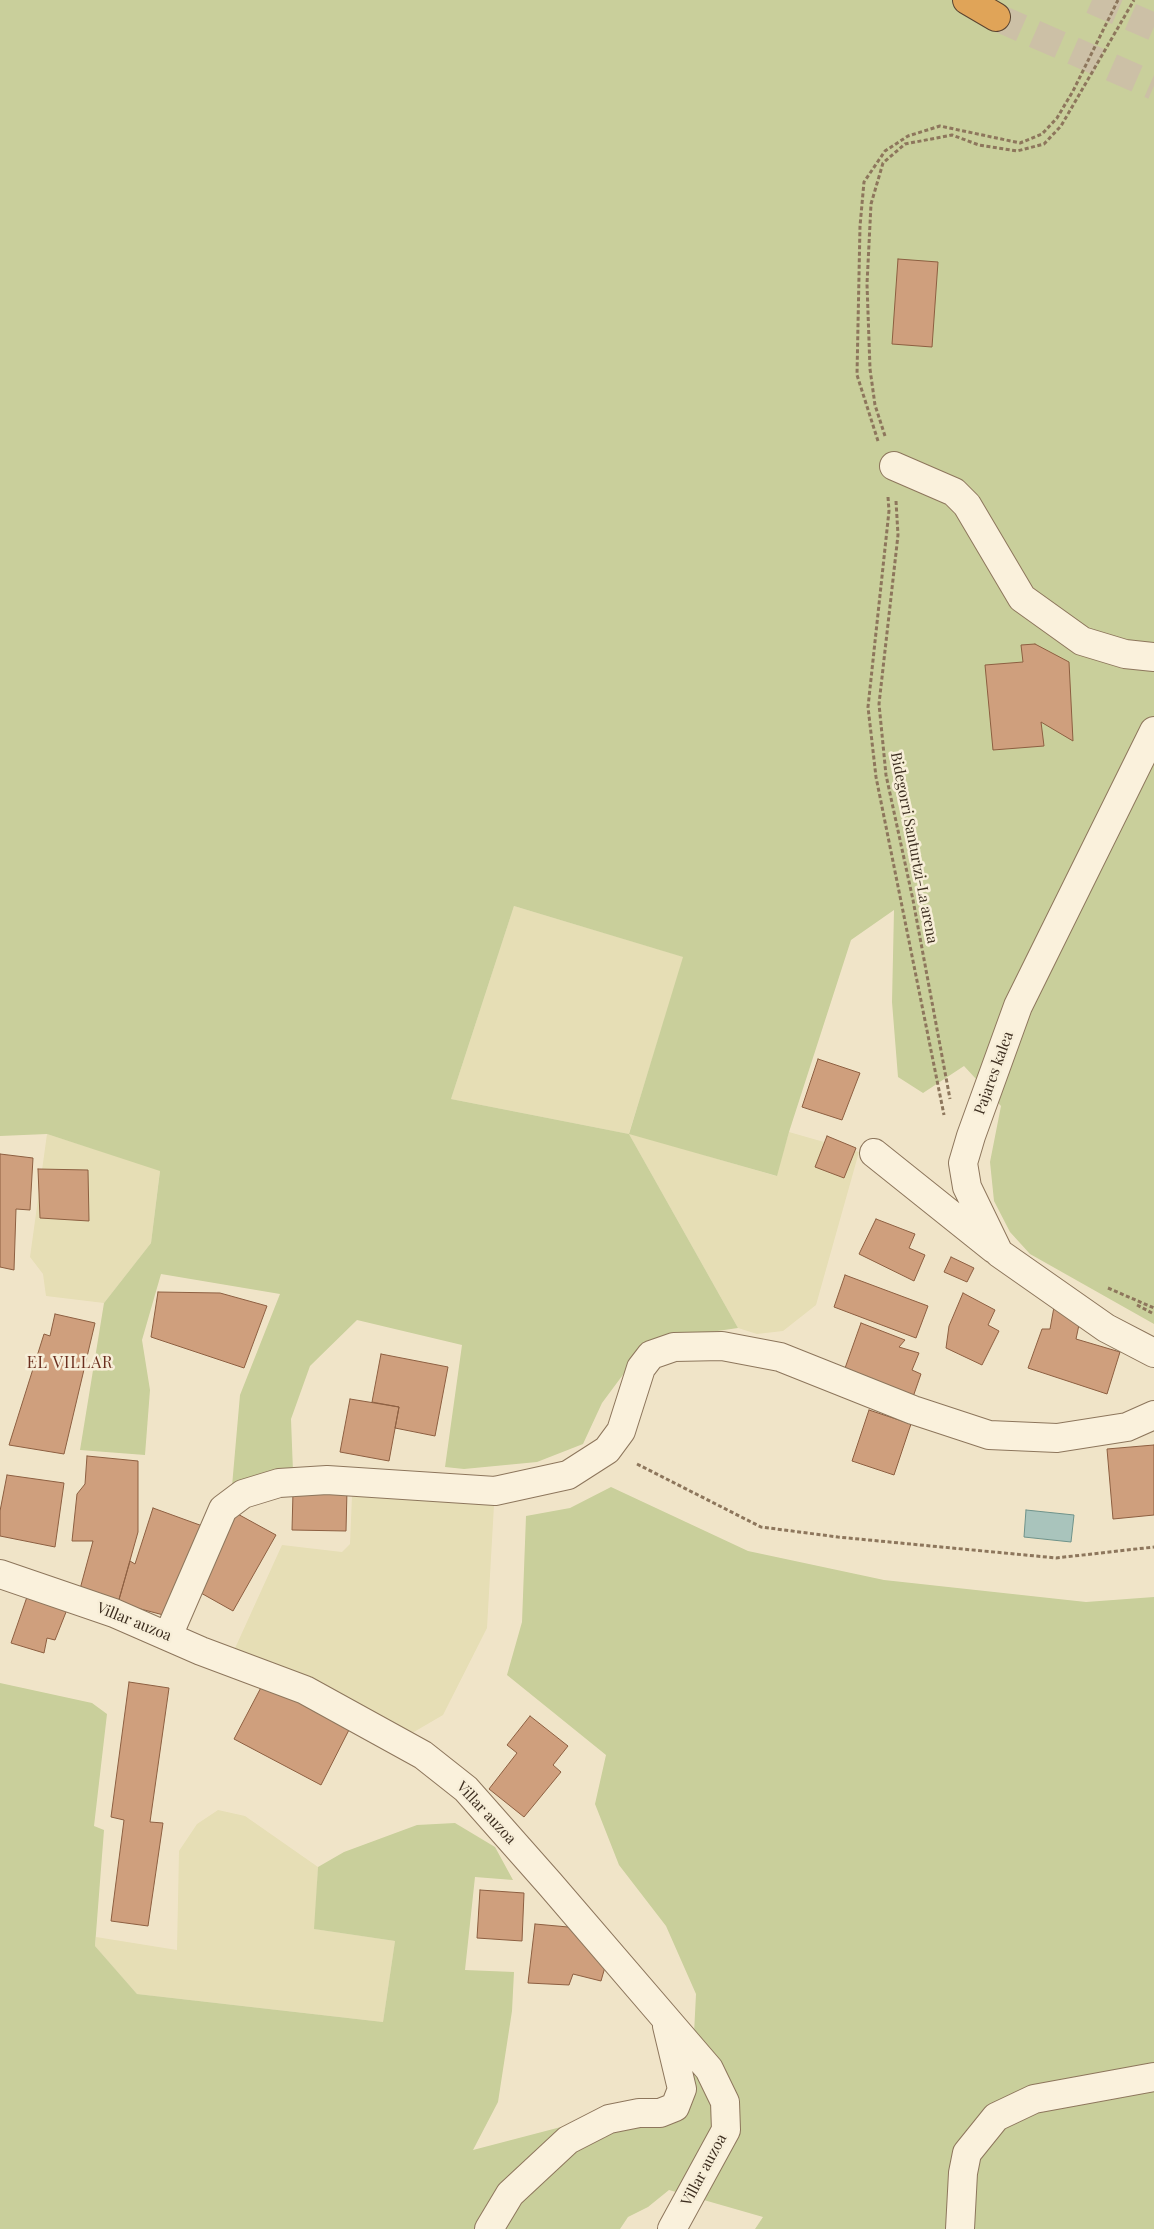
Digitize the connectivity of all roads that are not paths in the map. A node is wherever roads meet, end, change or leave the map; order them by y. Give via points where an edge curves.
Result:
1 (967, 0) edge
2 (996, 17) tunnel mouth
3 (886, 457) road end
4 (1154, 657) edge
5 (1154, 731) edge
6 (874, 1153) dead end
7 (999, 1253) junction
8 (1154, 1352) edge
9 (1154, 1415) edge
10 (0, 1574) edge
11 (168, 1636) junction
12 (666, 2019) junction
13 (1154, 2077) edge
14 (489, 2229) edge
15 (672, 2229) edge
16 (960, 2229) edge

1 - 2 highway
3 - 4 street via 954,492 967,505 1022,598 1082,641 1125,654
5 - 7 street, Pajares kalea via 1018,1006 971,1136 963,1163 967,1187
6 - 7 street
7 - 8 street, Pajares kalea via 1106,1328
9 - 11 street via 1126,1427 1057,1438 989,1435 914,1410 780,1357 722,1346 674,1347 651,1356 641,1368 621,1431 607,1450 568,1475 495,1491 327,1480 278,1483 243,1494 223,1509
10 - 11 street, Villar auzoa via 114,1613
11 - 12 street, Villar auzoa via 306,1690 430,1761 466,1789
12 - 14 street via 682,2089 675,2107 660,2113 639,2113 610,2119 568,2140 510,2194
12 - 15 street, Villar auzoa via 709,2069 726,2102 726,2130
13 - 16 street via 1034,2099 996,2117 967,2153

